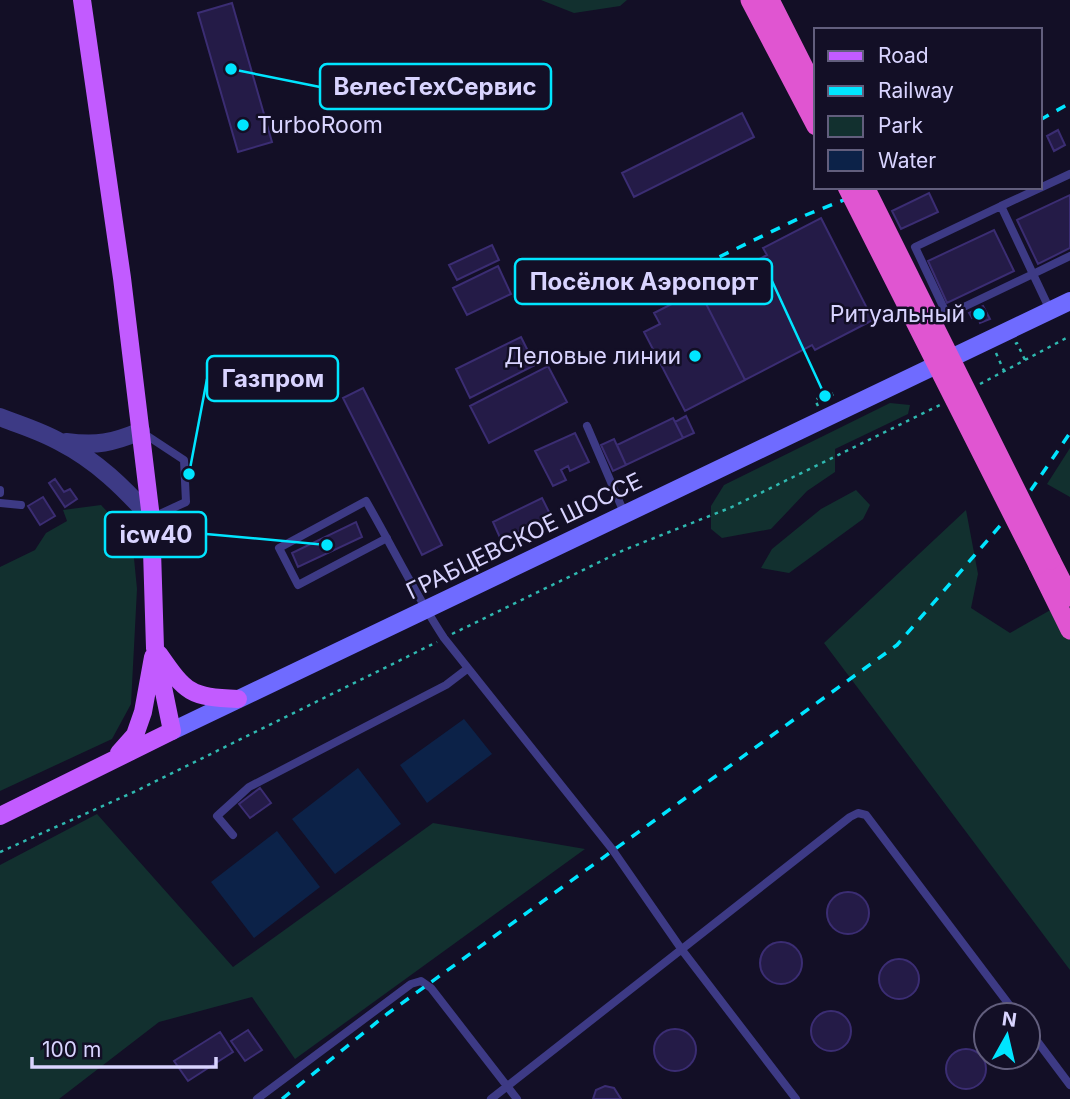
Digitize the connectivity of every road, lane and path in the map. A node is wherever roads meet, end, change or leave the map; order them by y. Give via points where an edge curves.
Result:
1 (82, 0) edge
2 (750, 0) edge
3 (770, 0) edge
4 (814, 87) edge
5 (813, 121) edge
6 (1070, 174) edge
7 (1042, 187) edge
8 (848, 189) edge
9 (866, 189) edge
10 (1037, 189) edge
11 (1000, 206) junction
12 (1070, 256) edge
13 (1033, 274) junction
14 (1070, 301) edge
15 (1051, 310) junction
16 (1070, 336) edge
17 (1017, 343) dead end
18 (996, 353) dead end
19 (1025, 360) junction
20 (1004, 371) junction
21 (971, 389) dead end
22 (834, 399) joint
23 (948, 401) dead end
24 (5, 423) edge
25 (587, 426) dead end
26 (141, 431) junction
27 (59, 441) junction
28 (0, 503) edge
29 (21, 505) dead end
30 (625, 515) junction
31 (151, 518) junction
32 (387, 538) junction
33 (1045, 562) junction
34 (1070, 597) edge
35 (425, 610) junction
36 (1070, 630) edge
37 (444, 638) junction
38 (155, 648) junction
39 (467, 669) junction
40 (238, 699) junction
41 (172, 731) junction
42 (112, 761) junction
43 (0, 816) edge
44 (233, 835) dead end
45 (0, 852) edge
46 (682, 950) junction
47 (1006, 1001) edge
48 (1042, 1048) edge
49 (1070, 1085) edge
50 (508, 1087) junction
51 (257, 1099) edge
52 (491, 1099) edge
53 (517, 1099) edge
54 (796, 1099) edge

1 - 26 main road
2 - 5 highway
3 - 4 highway
6 - 7 lane
8 - 33 highway, bridge
9 - 33 highway, bridge
10 - 11 lane
11 - 13 lane
11 - 13 lane via 915,247 947,315
12 - 13 lane
13 - 15 lane
14 - 15 main road, ГРАБЦЕВСКОЕ ШОССЕ
15 - 30 main road, ГРАБЦЕВСКОЕ ШОССЕ
16 - 19 path
17 - 19 path
18 - 20 path
19 - 20 path
20 - 21 path
22 - 22 path via 819,407 816,400 831,392
23 - 37 path via 732,508 624,550
24 - 27 street
25 - 30 lane
26 - 27 street via 91,446
26 - 31 main road
26 - 31 lane via 184,460 186,502
27 - 31 street via 121,484
28 - 29 lane
30 - 35 main road, ГРАБЦЕВСКОЕ ШОССЕ
31 - 38 main road
32 - 32 lane via 366,501 279,548 298,585
32 - 35 lane
33 - 34 highway
33 - 36 highway
35 - 37 lane
35 - 40 main road, ГРАБЦЕВСКОЕ ШОССЕ
37 - 39 lane
37 - 45 path via 134,792
38 - 40 main road via 183,685 197,695
38 - 41 main road
38 - 42 main road via 135,735
39 - 44 lane via 446,685 249,787 217,816
39 - 46 lane via 612,849
40 - 41 main road, ГРАБЦЕВСКОЕ ШОССЕ
41 - 42 main road, ГРАБЦЕВСКОЕ ШОССЕ
42 - 43 main road, ГРАБЦЕВСКОЕ ШОССЕ
46 - 47 lane via 858,813 866,815
46 - 50 lane
46 - 54 lane
48 - 49 lane
50 - 51 lane via 432,988 421,981
50 - 52 lane
50 - 53 lane

